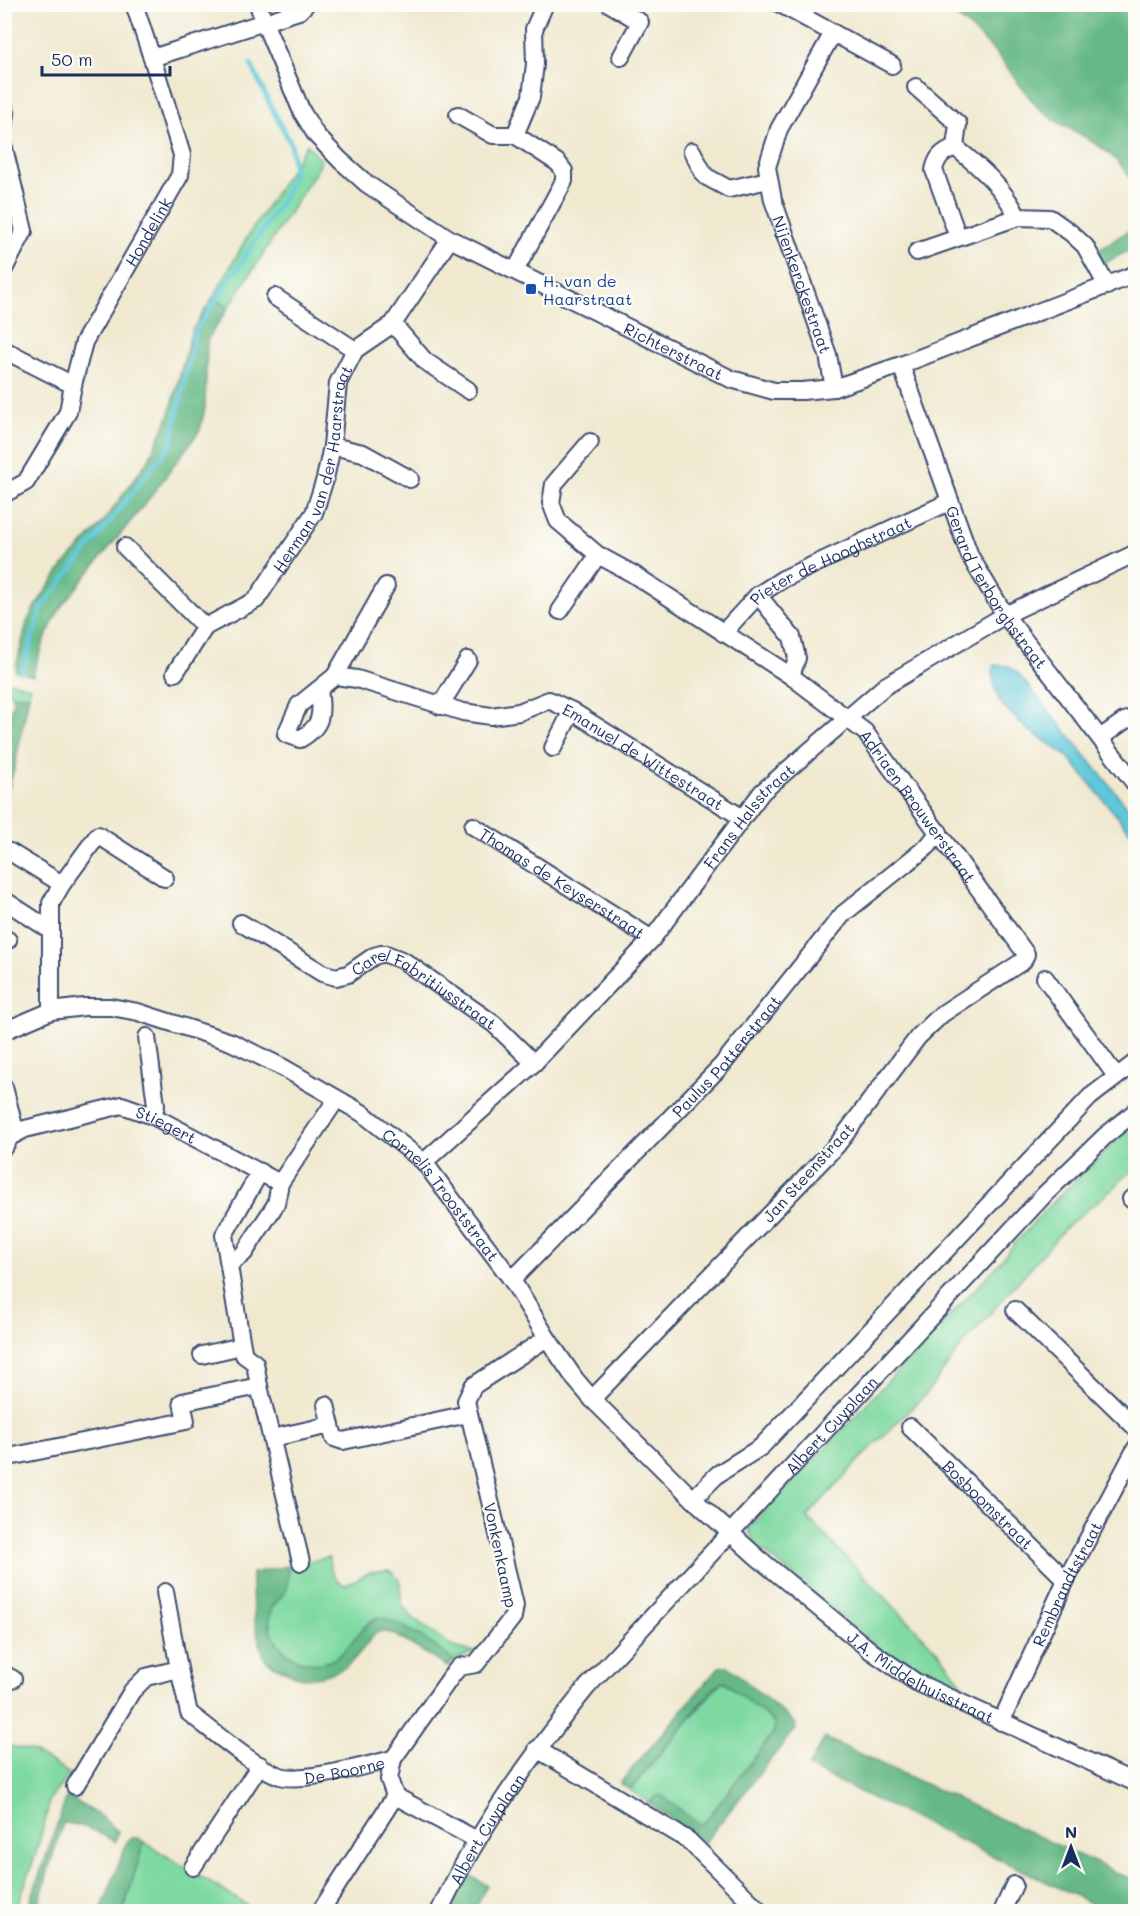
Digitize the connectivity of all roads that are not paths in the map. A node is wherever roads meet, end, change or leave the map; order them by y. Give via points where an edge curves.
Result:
1 (134, 4) edge
2 (258, 4) edge
3 (306, 4) edge
4 (545, 4) edge
5 (780, 4) edge
6 (619, 6) edge
7 (264, 22) junction
8 (833, 33) junction
9 (621, 57) dead end
10 (152, 58) junction
11 (892, 65) dead end
12 (916, 87) dead end
13 (4, 106) edge
14 (458, 115) dead end
15 (4, 131) edge
16 (515, 135) junction
17 (954, 147) junction
18 (4, 148) edge
19 (692, 151) dead end
20 (768, 180) junction
21 (1017, 217) junction
22 (958, 237) junction
23 (450, 239) junction
24 (917, 252) dead end
25 (4, 269) edge
26 (515, 271) junction
27 (1136, 274) edge
28 (1107, 286) junction
29 (275, 297) dead end
30 (393, 324) junction
31 (4, 350) edge
32 (355, 350) junction
33 (901, 365) junction
34 (73, 385) junction
35 (834, 388) junction
36 (468, 390) dead end
37 (590, 442) dead end
38 (332, 446) junction
39 (410, 479) dead end
40 (4, 494) edge
41 (950, 502) junction
42 (125, 547) dead end
43 (1136, 553) edge
44 (598, 555) junction
45 (386, 586) dead end
46 (758, 595) junction
47 (560, 611) dead end
48 (1005, 615) junction
49 (205, 627) junction
50 (723, 633) junction
51 (468, 660) dead end
52 (175, 673) dead end
53 (335, 676) junction
54 (791, 676) junction
55 (319, 689) dead end
56 (440, 706) junction
57 (572, 711) junction
58 (1136, 717) edge
59 (847, 719) junction
60 (1100, 738) junction
61 (553, 748) dead end
62 (1136, 785) edge
63 (741, 818) junction
64 (473, 826) dead end
65 (939, 832) junction
66 (10, 852) dead end
67 (165, 878) dead end
68 (62, 884) junction
69 (4, 900) edge
70 (241, 923) dead end
71 (50, 930) junction
72 (652, 939) junction
73 (1026, 954) joint
74 (1045, 978) dead end
75 (51, 1011) junction
76 (4, 1031) edge
77 (147, 1037) dead end
78 (1136, 1062) edge
79 (534, 1063) junction
80 (1116, 1076) junction
81 (4, 1088) edge
82 (336, 1100) junction
83 (1136, 1111) edge
84 (153, 1116) junction
85 (10, 1130) edge
86 (4, 1147) edge
87 (424, 1162) junction
88 (261, 1172) junction
89 (280, 1183) junction
90 (230, 1264) junction
91 (512, 1280) junction
92 (1015, 1310) dead end
93 (547, 1338) junction
94 (242, 1346) junction
95 (202, 1354) dead end
96 (260, 1386) junction
97 (592, 1399) junction
98 (326, 1405) dead end
99 (468, 1414) junction
100 (331, 1425) junction
101 (910, 1427) dead end
102 (1136, 1428) edge
103 (272, 1438) junction
104 (1136, 1448) edge
105 (4, 1458) edge
106 (693, 1499) junction
107 (731, 1532) junction
108 (301, 1562) dead end
109 (1066, 1580) junction
110 (165, 1592) dead end
111 (179, 1669) junction
112 (1001, 1722) junction
113 (537, 1749) junction
114 (393, 1759) junction
115 (260, 1765) junction
116 (1134, 1777) edge
117 (75, 1786) dead end
118 (395, 1796) junction
119 (477, 1840) junction
120 (193, 1867) dead end
121 (1014, 1885) dead end
122 (320, 1911) edge
123 (439, 1911) edge
124 (761, 1911) edge
125 (1002, 1911) edge

1 - 10 street, Hondelink
2 - 7 street, Richterstraat
3 - 7 street via 299,11
4 - 16 street via 534,30 531,97
5 - 8 street
6 - 9 street via 640,22
7 - 10 street
7 - 23 street, Richterstraat via 302,112 316,135 367,184
8 - 11 street
8 - 20 street, Nijenkerckestraat via 779,129 767,167
10 - 34 street, Hondelink via 182,155 180,175 84,342
12 - 17 street via 958,124
13 - 15 street
14 - 16 street via 493,135
16 - 26 street via 558,164 564,171 564,181
17 - 21 street via 998,185
17 - 22 street via 936,159 934,170
18 - 25 street via 24,231
19 - 20 street via 705,176 729,189
20 - 35 street, Nijenkerckestraat via 828,355
21 - 22 street
21 - 28 street via 1050,218 1071,233 1085,246
22 - 24 street
23 - 26 street, Richterstraat
23 - 30 street, Herman van der Haarstraat
26 - 35 street, Richterstraat via 731,379 774,391
27 - 28 street, Richterstraat
28 - 33 street, Richterstraat
29 - 32 street
30 - 32 street, Herman van der Haarstraat
30 - 36 street via 425,361
31 - 34 street
32 - 38 street, Herman van der Haarstraat via 338,383
33 - 35 street, Richterstraat
33 - 41 street, Gerard Terborghstraat
34 - 40 street, Hondelink via 68,412 26,482
37 - 44 street, Adriaen Brouwerstraat via 554,484 551,503 558,521
38 - 39 street via 363,453
38 - 49 street, Herman van der Haarstraat via 314,513 256,600
41 - 46 street, Pieter de Hooghstraat via 783,579
41 - 48 street, Gerard Terborghstraat via 970,556
42 - 49 street
43 - 48 street, Frans Halsstraat
44 - 47 street
44 - 50 street, Adriaen Brouwerstraat
45 - 53 street
46 - 50 street, Pieter de Hooghstraat
46 - 54 street via 792,637 797,658
48 - 59 street, Frans Halsstraat via 885,686
48 - 60 street, Gerard Terborghstraat
49 - 52 street
50 - 54 street, Adriaen Brouwerstraat
51 - 56 street
53 - 55 street
53 - 56 street, Emanuel de Wittestraat via 357,679
54 - 59 street, Adriaen Brouwerstraat
56 - 57 street, Emanuel de Wittestraat via 491,716 519,712 549,700
57 - 61 street
57 - 63 street, Emanuel de Wittestraat
58 - 60 street
59 - 63 street, Frans Halsstraat via 762,792
59 - 65 street, Adriaen Brouwerstraat via 865,732
60 - 62 street, Gerard Terborghstraat
63 - 72 street, Frans Halsstraat
64 - 72 street, Thomas de Keyserstraat
65 - 73 street, Adriaen Brouwerstraat
65 - 91 street, Paulus Potterstraat via 928,846 843,914 722,1065
66 - 68 street
67 - 68 street via 98,835
68 - 71 street via 51,903
69 - 71 street
70 - 79 street, Carel Fabritiusstraat via 322,973 336,977 381,954 404,961 494,1024
71 - 75 street
72 - 79 street, Frans Halsstraat
73 - 97 street, Jan Steenstraat via 1023,962 942,1014 918,1036 837,1145
74 - 80 street
75 - 76 street, Cornelis Trooststraat
75 - 82 street, Cornelis Trooststraat via 111,1007 138,1012 231,1042
77 - 84 street via 156,1105
78 - 80 street
79 - 87 street, Frans Halsstraat
80 - 106 street via 1090,1097 761,1447 718,1474
81 - 85 street
82 - 87 street, Cornelis Trooststraat via 362,1113
82 - 89 street
83 - 107 street, Albert Cuyplaan via 1044,1195
84 - 85 street, Stiegert via 122,1105
84 - 88 street, Stiegert
85 - 86 street, Stiegert
87 - 91 street, Cornelis Trooststraat
88 - 89 street, Stiegert
88 - 90 street via 224,1235
89 - 90 street via 276,1204 244,1253
90 - 94 street
91 - 93 street, Cornelis Trooststraat
92 - 102 street
93 - 97 street, Cornelis Trooststraat
93 - 99 street, Vonkenkaamp via 473,1386 466,1401
94 - 95 street
94 - 96 street via 244,1355 255,1363
96 - 103 street
96 - 105 street via 182,1402 186,1420
97 - 106 street, Cornelis Trooststraat
98 - 100 street
99 - 100 street via 343,1441 334,1438
99 - 114 street, Vonkenkaamp via 514,1605 513,1617 476,1664 459,1668
100 - 103 street
101 - 109 street, Bosboomstraat
103 - 108 street
104 - 109 street, Rembrandtstraat
106 - 107 street, Cornelis Trooststraat
107 - 112 street, J.A. Middelhuisstraat via 871,1651 916,1682
107 - 113 street, Albert Cuyplaan via 587,1687
109 - 112 street, Rembrandtstraat
110 - 111 street, De Boorne
111 - 115 street, De Boorne via 189,1713
111 - 117 street via 146,1677 132,1691
112 - 116 street, J.A. Middelhuisstraat
113 - 119 street, Albert Cuyplaan
113 - 124 street via 688,1840
114 - 115 street, De Boorne via 298,1778 280,1776
114 - 118 street, De Boorne via 389,1779
115 - 120 street
118 - 119 street
118 - 122 street
119 - 123 street, Albert Cuyplaan
121 - 125 street

